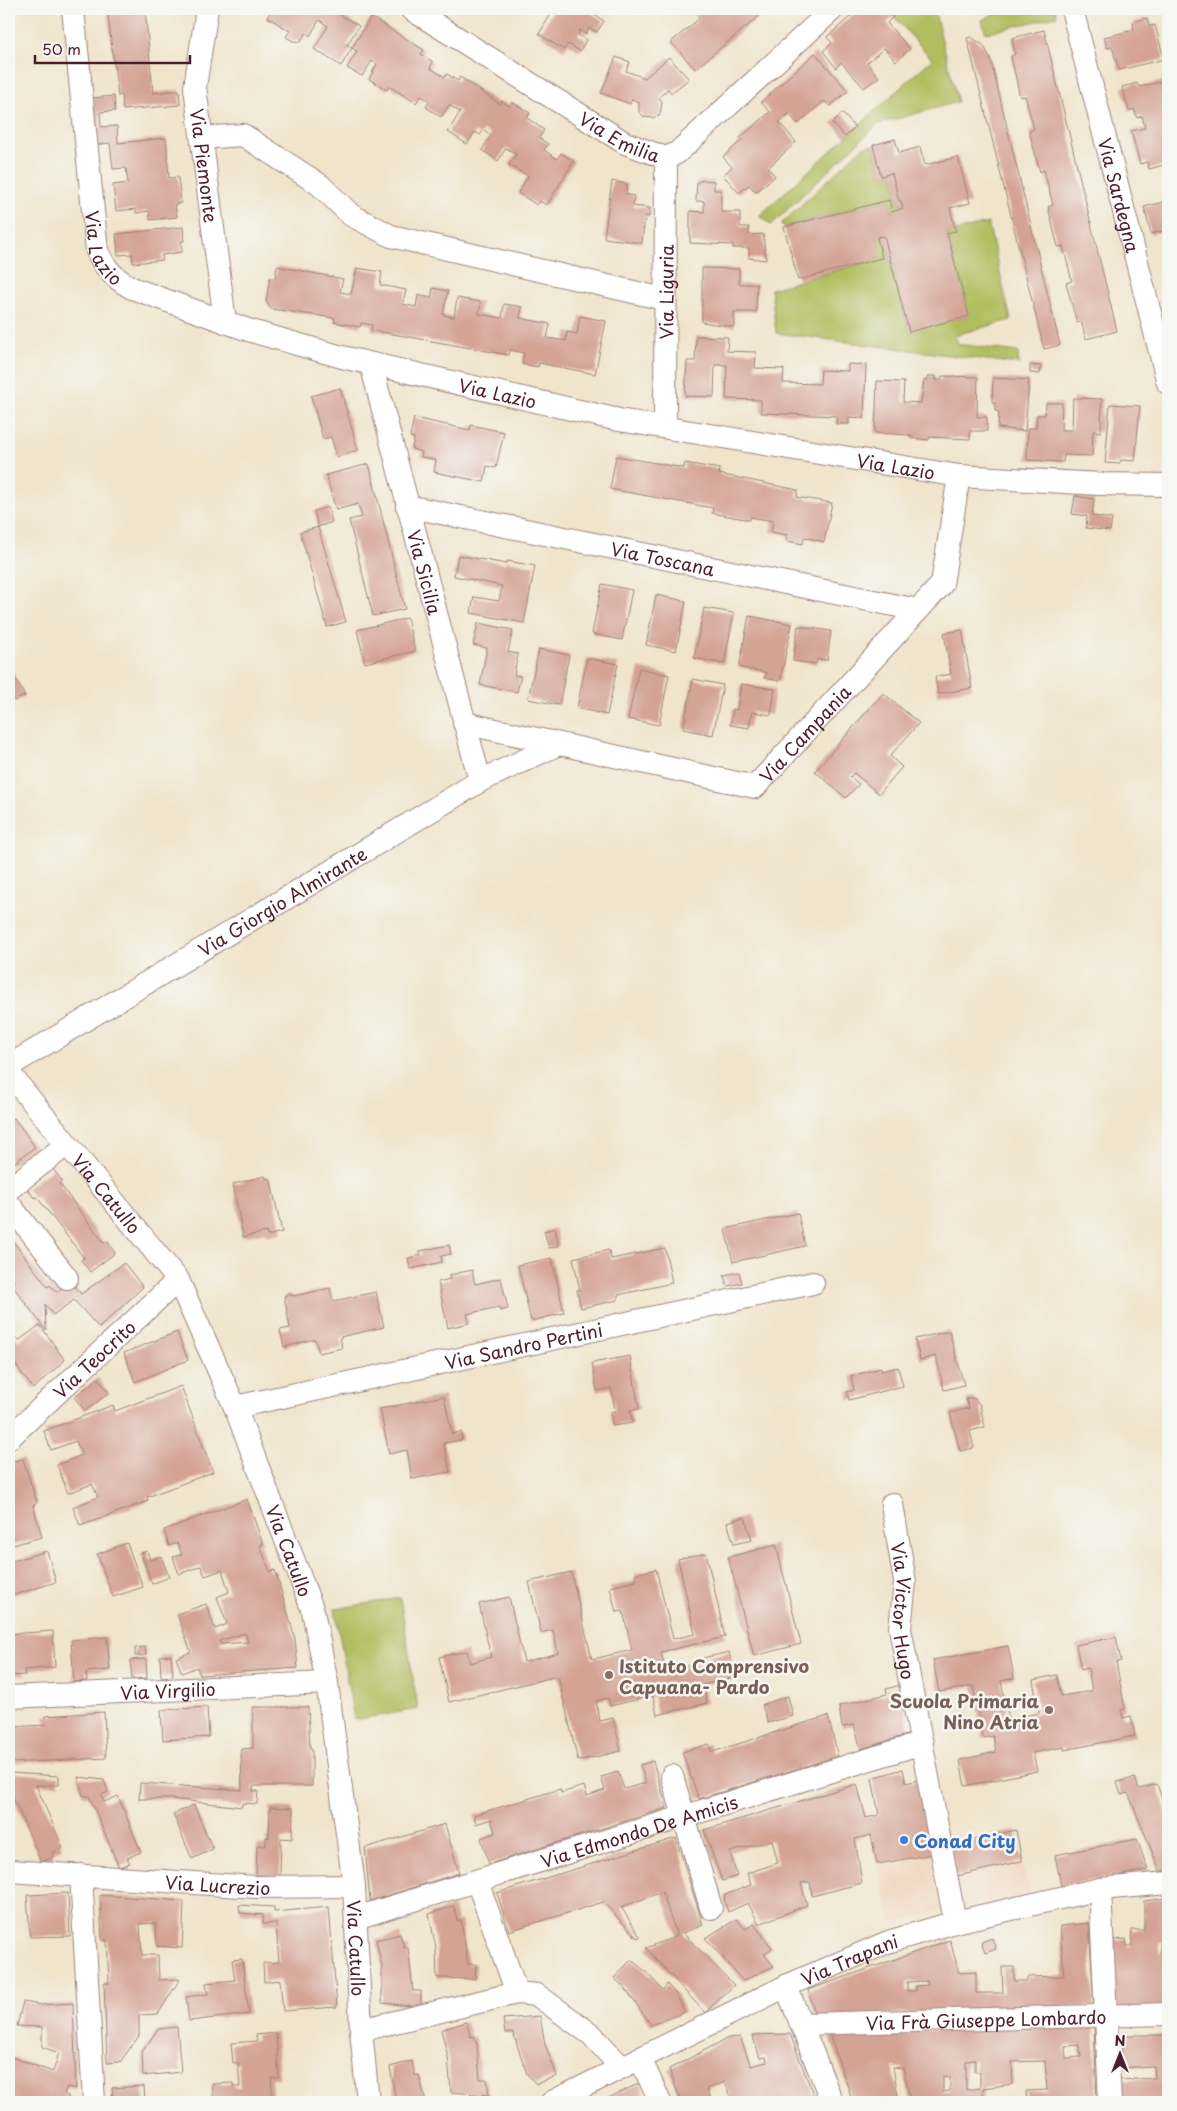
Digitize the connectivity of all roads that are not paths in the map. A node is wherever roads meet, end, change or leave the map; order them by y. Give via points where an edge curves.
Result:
1 (73, 9) edge
2 (207, 9) edge
3 (411, 9) edge
4 (833, 9) edge
5 (1072, 9) edge
6 (202, 138) junction
7 (666, 158) junction
8 (664, 299) junction
9 (225, 322) junction
10 (371, 364) junction
11 (1168, 383) edge
12 (665, 427) junction
13 (959, 476) junction
14 (1168, 485) edge
15 (408, 506) junction
16 (918, 610) junction
17 (464, 724) junction
18 (559, 744) junction
19 (480, 781) junction
20 (9, 1066) edge
21 (9, 1073) edge
22 (66, 1145) junction
23 (9, 1189) edge
24 (9, 1204) edge
25 (67, 1278) dead end
26 (178, 1280) junction
27 (813, 1283) dead end
28 (235, 1407) junction
29 (9, 1438) edge
30 (892, 1504) dead end
31 (327, 1683) junction
32 (9, 1697) edge
33 (922, 1743) junction
34 (672, 1776) dead end
35 (685, 1817) junction
36 (9, 1871) edge
37 (81, 1876) junction
38 (477, 1881) junction
39 (1168, 1883) edge
40 (354, 1886) junction
41 (1100, 1889) junction
42 (711, 1908) dead end
43 (356, 1918) junction
44 (955, 1922) junction
45 (786, 1986) junction
46 (517, 1993) junction
47 (1168, 2014) edge
48 (1106, 2015) junction
49 (802, 2024) junction
50 (361, 2030) junction
51 (630, 2063) junction
52 (94, 2102) edge
53 (368, 2102) edge
54 (552, 2102) edge
55 (660, 2102) edge
56 (832, 2102) edge
57 (1110, 2102) edge

1 - 9 street, Via Lazio via 94,233 104,268 132,288
2 - 6 street, Via Piemonte via 195,88
3 - 7 street, Via Emilia via 625,143
4 - 7 street, Via Emilia via 677,153
5 - 11 street, Via Sardegna
6 - 8 street via 243,134 320,185 351,215 391,236
6 - 9 street, Via Piemonte
7 - 8 street, Via Liguria
8 - 12 street, Via Liguria
9 - 10 street, Via Lazio
10 - 12 street, Via Lazio via 619,420
10 - 15 street, Via Sicilia
12 - 13 street, Via Lazio
13 - 14 street, Via Lazio
13 - 16 street, Via Campania via 942,584
15 - 16 street, Via Toscana
15 - 17 street, Via Sicilia
16 - 18 street, Via Campania via 755,787
17 - 18 street, Via Campania
17 - 19 street, Via Sicilia
18 - 19 street, Via Giorgio Almirante
19 - 20 street, Via Giorgio Almirante
21 - 22 street, Via Catullo
22 - 23 street
22 - 26 street, Via Catullo
24 - 25 street
26 - 28 street, Via Catullo
26 - 29 street, Via Teocrito
27 - 28 street, Via Sandro Pertini
28 - 31 street, Via Catullo via 313,1611
30 - 33 street, Via Victor Hugo via 905,1582 900,1628
31 - 32 street, Via Virgilio
31 - 40 street, Via Catullo
33 - 35 street, Via Edmondo De Amicis
33 - 44 street, Via Victor Hugo
34 - 35 street
35 - 38 street, Via Edmondo De Amicis
35 - 42 street
36 - 37 street, Via Lucrezio
37 - 40 street, Via Lucrezio via 256,1887
37 - 52 street
38 - 43 street, Via Edmondo De Amicis
38 - 46 street
39 - 41 street, Via Trapani
40 - 43 street, Via Catullo
41 - 44 street, Via Trapani
41 - 48 street
43 - 50 street, Via Catullo
44 - 45 street, Via Trapani via 888,1942
45 - 49 street
45 - 51 street, Via Trapani
46 - 50 street
46 - 51 street via 537,1995
47 - 48 street, Via Frà Giuseppe Lombardo
48 - 49 street, Via Frà Giuseppe Lombardo
48 - 57 street
49 - 56 street
50 - 53 street, Via Catullo
51 - 54 street, Via Trapani
51 - 55 street

